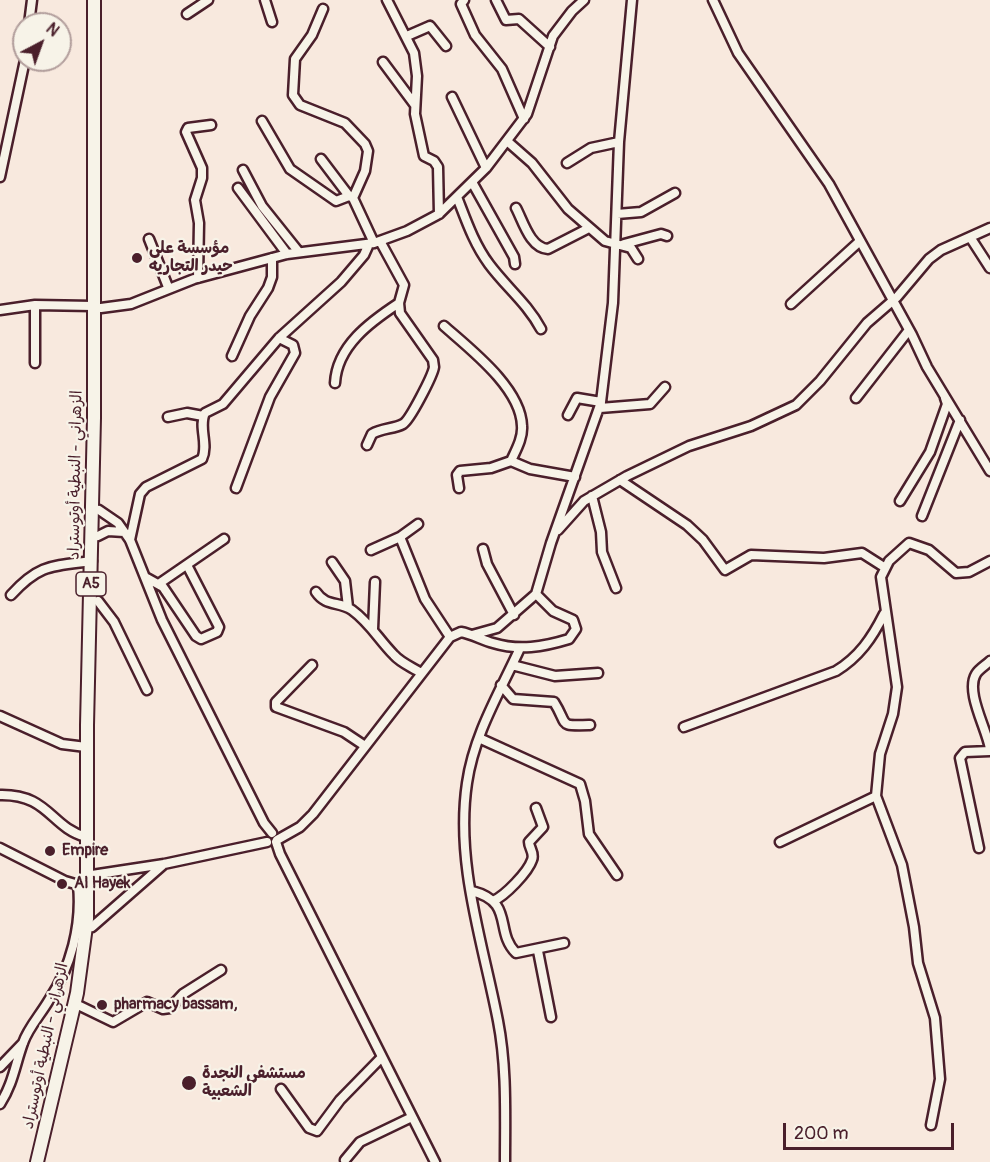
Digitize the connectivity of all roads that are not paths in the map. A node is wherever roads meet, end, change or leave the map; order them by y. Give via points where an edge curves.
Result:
1 (96, 0) edge
2 (208, 0) edge
3 (265, 0) edge
4 (387, 0) edge
5 (464, 0) edge
6 (496, 0) edge
7 (584, 0) edge
8 (632, 0) edge
9 (713, 0) edge
10 (323, 9) dead end
11 (187, 14) dead end
12 (272, 22) dead end
13 (407, 36) junction
14 (446, 46) dead end
15 (550, 47) junction
16 (383, 62) dead end
17 (22, 72) edge
18 (452, 97) dead end
19 (415, 105) junction
20 (524, 119) junction
21 (262, 121) dead end
22 (211, 125) dead end
23 (507, 141) junction
24 (619, 142) junction
25 (321, 159) dead end
26 (567, 163) dead end
27 (486, 168) junction
28 (243, 170) dead end
29 (0, 177) edge
30 (472, 182) junction
31 (238, 188) dead end
32 (675, 193) dead end
33 (351, 197) junction
34 (457, 197) junction
35 (516, 208) dead end
36 (439, 214) junction
37 (617, 214) junction
38 (589, 228) junction
39 (990, 228) edge
40 (667, 236) dead end
41 (970, 237) junction
42 (149, 238) dead end
43 (860, 241) junction
44 (374, 243) junction
45 (620, 244) junction
46 (298, 251) junction
47 (287, 254) junction
48 (272, 258) junction
49 (638, 260) dead end
50 (514, 264) dead end
51 (990, 268) edge
52 (198, 278) junction
53 (168, 287) junction
54 (892, 301) junction
55 (399, 303) junction
56 (791, 304) dead end
57 (35, 305) junction
58 (97, 307) junction
59 (0, 310) edge
60 (444, 326) dead end
61 (541, 329) dead end
62 (909, 330) junction
63 (279, 338) junction
64 (232, 356) dead end
65 (35, 363) dead end
66 (335, 383) dead end
67 (665, 387) dead end
68 (945, 395) junction
69 (856, 398) dead end
70 (601, 405) junction
71 (568, 415) dead end
72 (203, 416) junction
73 (168, 417) dead end
74 (960, 420) junction
75 (97, 435) junction
76 (368, 445) dead end
77 (511, 461) junction
78 (990, 471) edge
79 (575, 477) junction
80 (620, 480) junction
81 (236, 488) dead end
82 (459, 488) dead end
83 (592, 495) junction
84 (900, 501) dead end
85 (99, 510) junction
86 (922, 516) dead end
87 (418, 524) dead end
88 (124, 532) junction
89 (556, 532) junction
90 (98, 536) junction
91 (400, 537) junction
92 (224, 539) dead end
93 (130, 540) junction
94 (483, 549) dead end
95 (371, 550) dead end
96 (92, 561) junction
97 (990, 561) edge
98 (332, 562) dead end
99 (187, 566) junction
100 (884, 567) junction
101 (145, 577) junction
102 (375, 582) dead end
103 (160, 583) junction
104 (616, 588) dead end
105 (316, 592) dead end
106 (536, 594) junction
107 (11, 595) dead end
108 (98, 601) junction
109 (348, 607) junction
110 (885, 614) junction
111 (514, 615) junction
112 (373, 629) junction
113 (472, 635) junction
114 (450, 637) junction
115 (520, 648) junction
116 (990, 661) edge
117 (312, 665) dead end
118 (512, 665) junction
119 (421, 673) junction
120 (598, 673) dead end
121 (501, 685) junction
122 (147, 690) dead end
123 (0, 716) edge
124 (590, 725) dead end
125 (684, 727) dead end
126 (479, 738) junction
127 (365, 746) junction
128 (86, 747) junction
129 (990, 750) edge
130 (0, 795) edge
131 (876, 796) junction
132 (536, 808) dead end
133 (86, 837) junction
134 (271, 838) junction
135 (780, 842) dead end
136 (1, 848) edge
137 (979, 848) dead end
138 (0, 860) edge
139 (164, 864) junction
140 (617, 875) dead end
141 (85, 882) junction
142 (472, 891) junction
143 (493, 901) junction
144 (92, 927) junction
145 (564, 943) dead end
146 (538, 951) junction
147 (221, 970) dead end
148 (80, 1006) junction
149 (551, 1017) dead end
150 (23, 1043) junction
151 (382, 1057) junction
152 (0, 1067) edge
153 (282, 1089) dead end
154 (0, 1104) edge
155 (412, 1117) junction
156 (931, 1125) dead end
157 (345, 1160) dead end
158 (37, 1162) edge
159 (45, 1162) edge
160 (435, 1162) edge
161 (505, 1162) edge

1 - 58 highway, الزهراني - النبطية أوتوستراد / A5
2 - 11 street
3 - 12 street
4 - 13 street
5 - 20 street via 461,4 465,18 502,69
6 - 15 street via 506,20 519,19
7 - 15 street via 559,27
8 - 24 street
9 - 43 street via 731,41 829,184
10 - 33 street via 296,58 294,95 300,105 345,123 365,144 365,171
13 - 14 street via 430,26
13 - 19 street via 417,70
15 - 20 street
16 - 19 street
17 - 29 street
18 - 27 street
19 - 36 street via 422,154 438,167
20 - 23 street
21 - 33 street via 294,173 336,201
22 - 52 street via 188,128 186,132 202,168 195,200 200,223
23 - 27 street
23 - 38 street via 532,163 561,202
24 - 26 street via 591,148
24 - 37 street
25 - 33 street
27 - 30 street
28 - 46 street via 262,206
30 - 34 street
30 - 50 street via 514,256
31 - 47 street
32 - 37 street via 641,212
33 - 44 street
34 - 36 street
34 - 61 street via 486,259 530,309
35 - 38 street via 533,241 542,248 548,249
36 - 44 street
37 - 45 street
38 - 45 street via 605,241
39 - 41 street
40 - 45 street via 660,234
41 - 51 street
41 - 54 street via 935,254
42 - 53 street
43 - 54 street
43 - 56 street
44 - 46 street
44 - 55 street via 404,285
44 - 63 street via 329,295
45 - 49 street
45 - 70 street
46 - 47 street
47 - 48 street
48 - 52 street
48 - 64 street via 268,288 245,325
52 - 53 street
53 - 58 street via 131,304
54 - 62 street
54 - 80 street via 867,323 796,405 752,426 689,446
55 - 66 street via 345,350 337,366
55 - 76 street via 402,318 433,360 434,369 408,418 400,425 372,434
57 - 58 street
57 - 59 street
57 - 65 street
58 - 75 highway, الزهراني - النبطية أوتوستراد / A5
60 - 77 street via 490,369 517,405 523,427
62 - 68 street
62 - 69 street
63 - 72 street via 223,404
63 - 81 street via 293,345 295,353 270,397
67 - 70 street via 650,404
68 - 74 street
68 - 84 street via 946,404 930,452
70 - 71 street via 576,399
70 - 79 street
72 - 73 street via 187,413
72 - 93 street via 202,459 146,487 140,494
74 - 78 street
74 - 86 street
75 - 85 highway, الزهراني - النبطية أوتوستراد / A5
75 - 96 highway, الزهراني - النبطية أوتوستراد / A5
77 - 79 street via 530,469
77 - 82 street via 491,468 460,471
79 - 89 street
80 - 83 street
80 - 100 street via 687,525 725,570 751,555 824,558 862,553
83 - 89 street
83 - 104 street via 602,552
85 - 88 street
85 - 90 highway, الزهراني - النبطية أوتوستراد / A5
87 - 91 street
88 - 90 street via 108,531
88 - 93 street
89 - 106 street
90 - 108 highway, الزهراني - النبطية أوتوستراد / A5
91 - 95 street
91 - 114 street via 425,599
92 - 99 street
93 - 101 street
94 - 111 street
96 - 107 street via 43,568 24,580
96 - 128 highway, الزهراني - النبطية أوتوستراد / A5
97 - 100 street via 969,572 956,573 929,550 909,543
98 - 109 street via 345,581
99 - 103 street
99 - 103 street via 219,627 217,632 198,639
100 - 110 street via 881,578
101 - 103 street
101 - 134 street via 162,620
102 - 112 street
105 - 109 street via 325,602
106 - 111 street
106 - 115 street via 553,610 573,620 574,633 569,639
108 - 122 street via 114,622
108 - 141 highway, الزهراني - النبطية أوتوستراد / A5
109 - 112 street
110 - 125 street via 847,665
110 - 131 street via 897,687 880,754
111 - 113 street via 492,630
112 - 119 street via 394,656
113 - 114 street via 461,632
113 - 115 street
114 - 119 street
115 - 118 street
116 - 129 street via 974,681 975,702
117 - 127 street via 283,692 276,707 344,732
118 - 120 street via 555,676
118 - 121 street
119 - 127 street
121 - 124 street via 513,699 554,702 567,725
121 - 126 street
123 - 128 street via 62,744
126 - 140 street via 580,784 589,834
126 - 142 street via 467,780 462,823
127 - 134 street via 313,814 290,831
128 - 133 highway, الزهراني - النبطية أوتوستراد / A5
129 - 137 street via 965,752 960,758
130 - 133 street via 11,794 40,804 69,830
131 - 135 street
131 - 156 street via 904,873 916,955 937,1030 940,1079
132 - 143 street via 543,827 529,842 533,858 508,891
133 - 141 highway, الزهراني - النبطية أوتوستراد / A5
134 - 139 street
134 - 151 street
136 - 138 street
136 - 141 street
139 - 141 street
139 - 144 street
141 - 144 highway, الزهراني - النبطية أوتوستراد / A5
141 - 150 street via 66,968
141 - 158 highway, الزهراني - النبطية أوتوستراد / A5 via 87,919 78,993
142 - 143 street
142 - 161 street via 501,1044
143 - 146 street via 515,953
144 - 148 highway, الزهراني - النبطية أوتوستراد / A5
145 - 146 street
146 - 149 street
147 - 148 street via 163,1010 147,1002 113,1022
148 - 159 highway, الزهراني - النبطية أوتوستراد / A5
150 - 152 street
150 - 154 street via 12,1083
151 - 153 street via 340,1100 317,1131 309,1128
151 - 155 street
155 - 157 street via 360,1142
155 - 160 street

